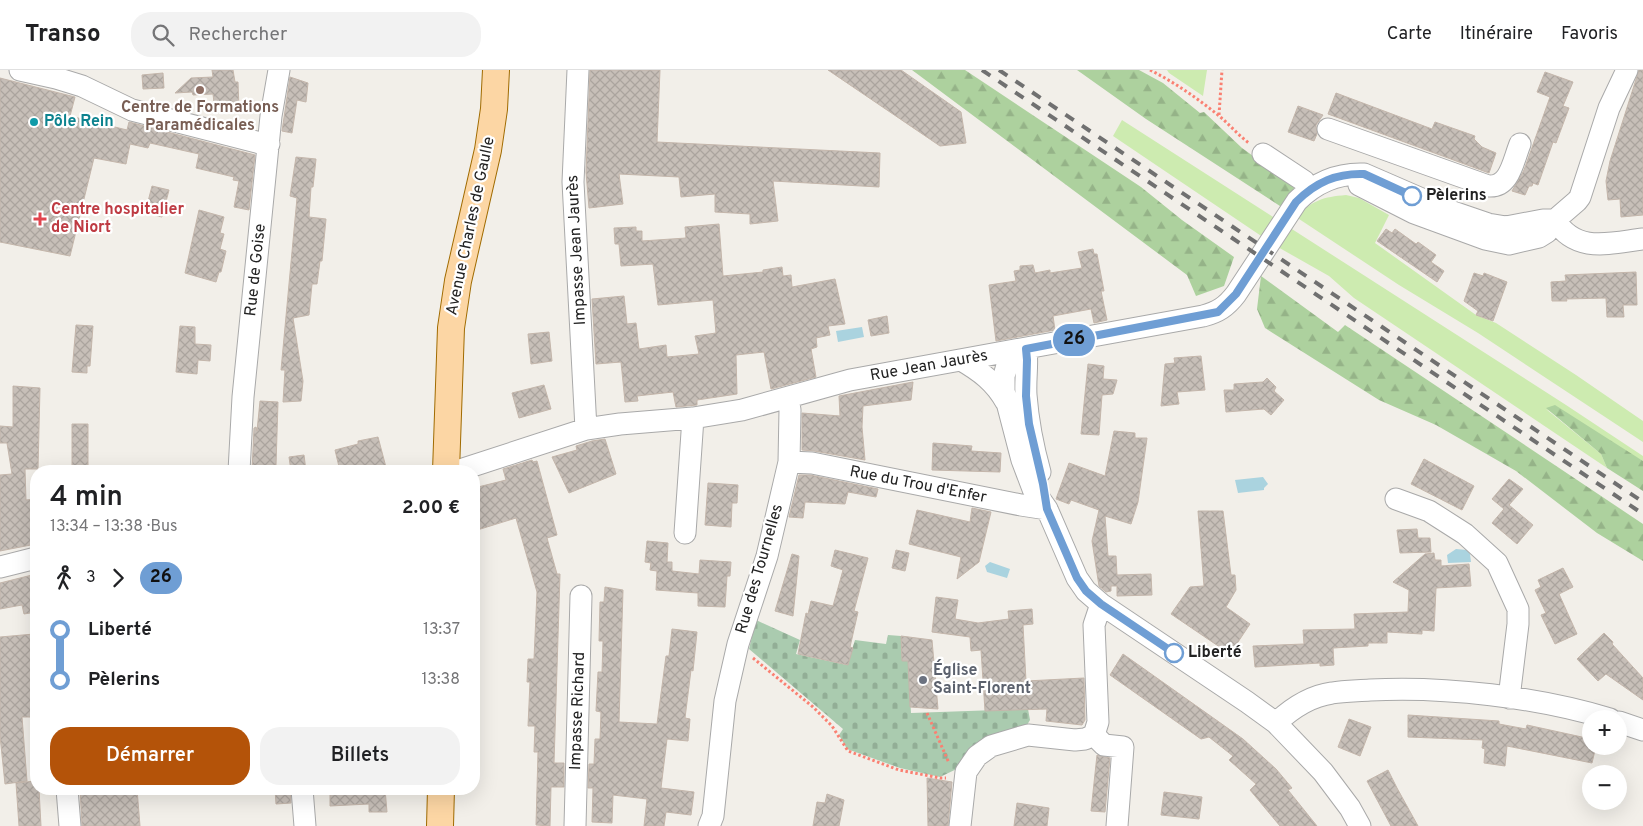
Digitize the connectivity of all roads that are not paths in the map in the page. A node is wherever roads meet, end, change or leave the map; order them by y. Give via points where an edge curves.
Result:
1 (20, 70) edge
2 (279, 70) edge
3 (496, 70) edge
4 (578, 70) edge
5 (1627, 70) edge
6 (1328, 129) dead end
7 (269, 144) junction
8 (1520, 144) dead end
9 (1263, 154) road end
10 (1407, 158) junction
11 (1310, 190) junction
12 (1390, 193) junction
13 (1556, 220) junction
14 (1643, 239) edge
15 (1021, 350) junction
16 (962, 360) junction
17 (788, 398) junction
18 (1007, 405) junction
19 (693, 418) junction
20 (586, 430) junction
21 (790, 462) junction
22 (239, 465) edge
23 (450, 465) edge
24 (461, 465) edge
25 (1396, 498) dead end
26 (1047, 509) junction
27 (685, 533) dead end
28 (30, 560) edge
29 (0, 568) edge
30 (581, 596) dead end
31 (1101, 604) junction
32 (1509, 698) junction
33 (1582, 712) edge
34 (1276, 724) junction
35 (1627, 725) edge
36 (1643, 730) edge
37 (1094, 735) junction
38 (67, 795) edge
39 (302, 795) edge
40 (441, 795) edge
41 (70, 826) edge
42 (305, 826) edge
43 (440, 826) edge
44 (575, 826) edge
45 (709, 826) edge
46 (960, 826) edge
47 (1117, 826) edge
48 (1360, 826) edge

1 - 7 street via 82,86 132,110
2 - 7 street, Rue de Goise
3 - 23 main road, Avenue Charles de Gaulle via 488,150 460,272 451,328
4 - 20 street, Impasse Jean Jaurès via 572,182
5 - 13 street, Rue Jean Jaurès via 1609,108 1580,197
6 - 10 street
7 - 22 street, Rue de Goise via 243,397
8 - 10 street via 1506,179 1494,187
9 - 11 street via 1304,181
10 - 12 street
11 - 12 street, Rue Jean Jaurès via 1324,180 1344,176
11 - 15 street, Rue Jean Jaurès via 1296,202 1236,294 1218,312
12 - 13 street, Rue Jean Jaurès via 1414,213 1502,244 1539,237
13 - 14 street via 1562,230 1584,242 1605,244
15 - 16 street, Rue Jean Jaurès
15 - 18 street via 1008,362 1004,376
15 - 26 street via 1027,360 1025,388 1029,424
16 - 17 street, Rue Jean Jaurès via 850,380
16 - 18 street via 991,381
17 - 19 street, Rue Jean Jaurès
17 - 21 street, Rue des Tournelles
18 - 26 street via 1033,489
19 - 20 street, Rue Jean Jaurès
19 - 27 street
20 - 24 street, Rue Jean Jaurès
21 - 26 street, Rue du Trou d'Enfer via 812,463
21 - 45 street, Rue des Tournelles via 725,701
25 - 32 street via 1429,511 1464,534 1497,563 1518,609
26 - 31 street via 1077,578
28 - 29 street
30 - 44 street, Impasse Richard
31 - 34 street
31 - 37 street via 1094,625 1098,722
32 - 33 street
32 - 34 street via 1395,689 1331,693 1294,708
34 - 48 street via 1323,772
35 - 36 street
37 - 46 street via 1075,740 1028,735 991,746 977,756 960,779
37 - 47 street via 1104,746 1123,747
38 - 41 street
39 - 42 street
40 - 43 main road

